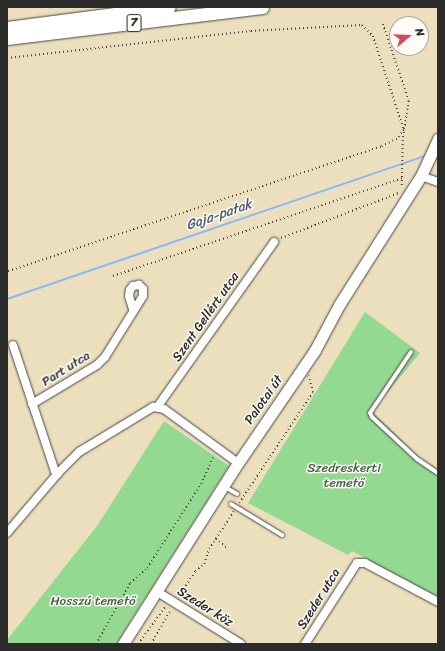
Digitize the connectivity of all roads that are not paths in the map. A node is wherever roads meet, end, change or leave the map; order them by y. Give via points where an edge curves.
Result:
1 (169, 7) edge
2 (262, 7) edge
3 (7, 28) edge
4 (7, 38) edge
5 (438, 140) edge
6 (422, 173) junction
7 (438, 182) edge
8 (274, 242) road end
9 (133, 308) dead end
10 (13, 345) dead end
11 (412, 352) dead end
12 (32, 404) junction
13 (158, 406) junction
14 (238, 462) junction
15 (58, 473) junction
16 (438, 473) edge
17 (223, 485) junction
18 (237, 494) dead end
19 (231, 504) dead end
20 (7, 533) edge
21 (282, 535) dead end
22 (156, 591) junction
23 (438, 602) edge
24 (123, 644) edge
25 (241, 644) edge
26 (305, 644) edge

1 - 3 main road, 7
2 - 4 main road, 7
5 - 6 main road, Palotai út
6 - 7 street
6 - 14 main road, Palotai út via 339,305 307,362
8 - 13 street, Szent Gellért utca
9 - 12 street, Part utca via 112,347 97,365
10 - 12 street, Part utca
11 - 16 lane via 370,413 417,460
12 - 15 street, Part utca via 55,471
13 - 14 street
13 - 15 street via 148,409 91,444
14 - 17 main road, Palotai út
15 - 20 street
17 - 18 lane
17 - 22 main road, Palotai út
19 - 21 lane
22 - 24 main road, Palotai út
22 - 25 street, Szeder köz
23 - 26 street, Szeder utca via 365,563 353,566

